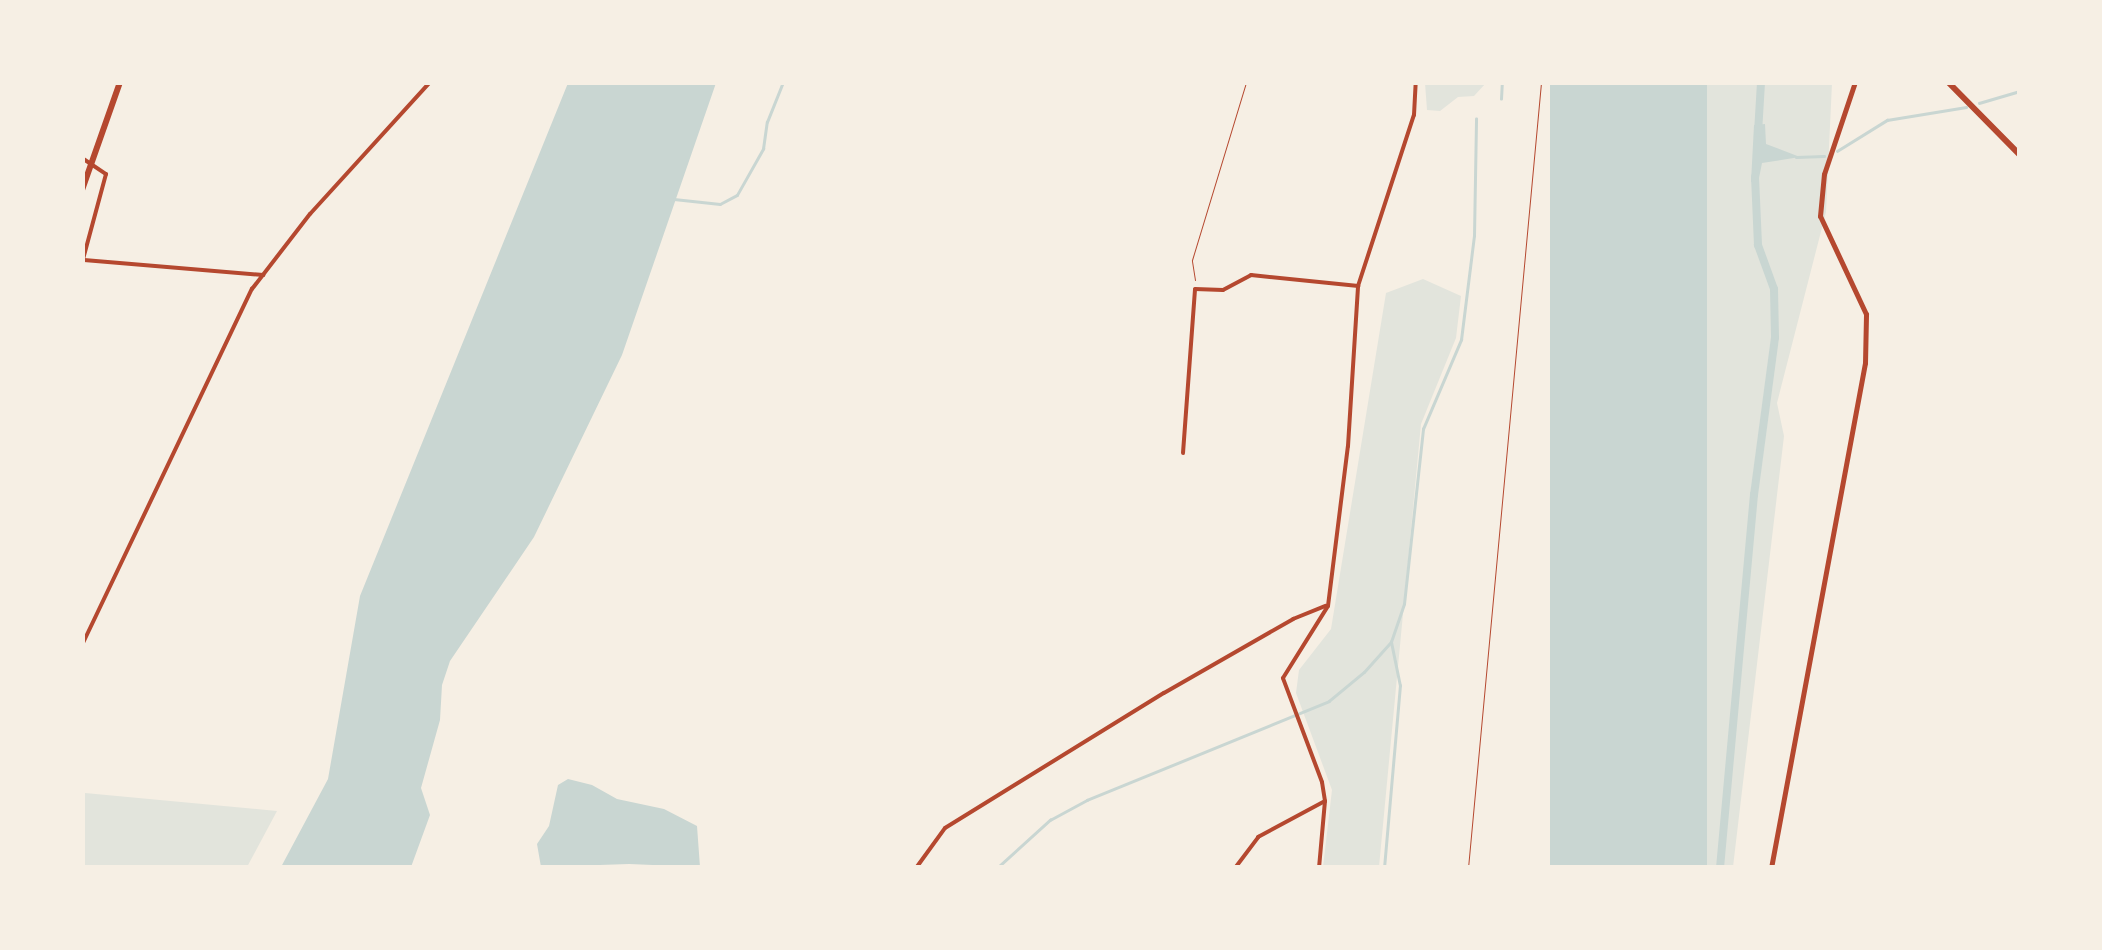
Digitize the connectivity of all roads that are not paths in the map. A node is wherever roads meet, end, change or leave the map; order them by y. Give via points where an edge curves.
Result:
1 (120, 82) edge
2 (430, 82) edge
3 (1416, 82) edge
4 (1855, 82) edge
5 (1948, 82) edge
6 (2020, 156) edge
7 (82, 158) edge
8 (82, 190) edge
9 (83, 262) edge
10 (263, 275) junction
11 (1358, 286) junction
12 (1183, 452) dead end
13 (1328, 606) junction
14 (82, 645) edge
15 (1325, 801) junction
16 (916, 868) edge
17 (1235, 868) edge
18 (1318, 868) edge
19 (1771, 868) edge

1 - 8 main road
2 - 10 street
3 - 11 street via 1414,115
4 - 19 street via 1824,174 1820,216 1866,314 1865,363
5 - 6 main road
7 - 9 street via 106,174
9 - 10 street
10 - 14 street
11 - 12 street via 1251,275 1223,290 1195,288
11 - 13 street
13 - 15 street via 1283,678
13 - 16 street via 1292,619 1164,693 945,828
15 - 17 street via 1258,837
15 - 18 street

